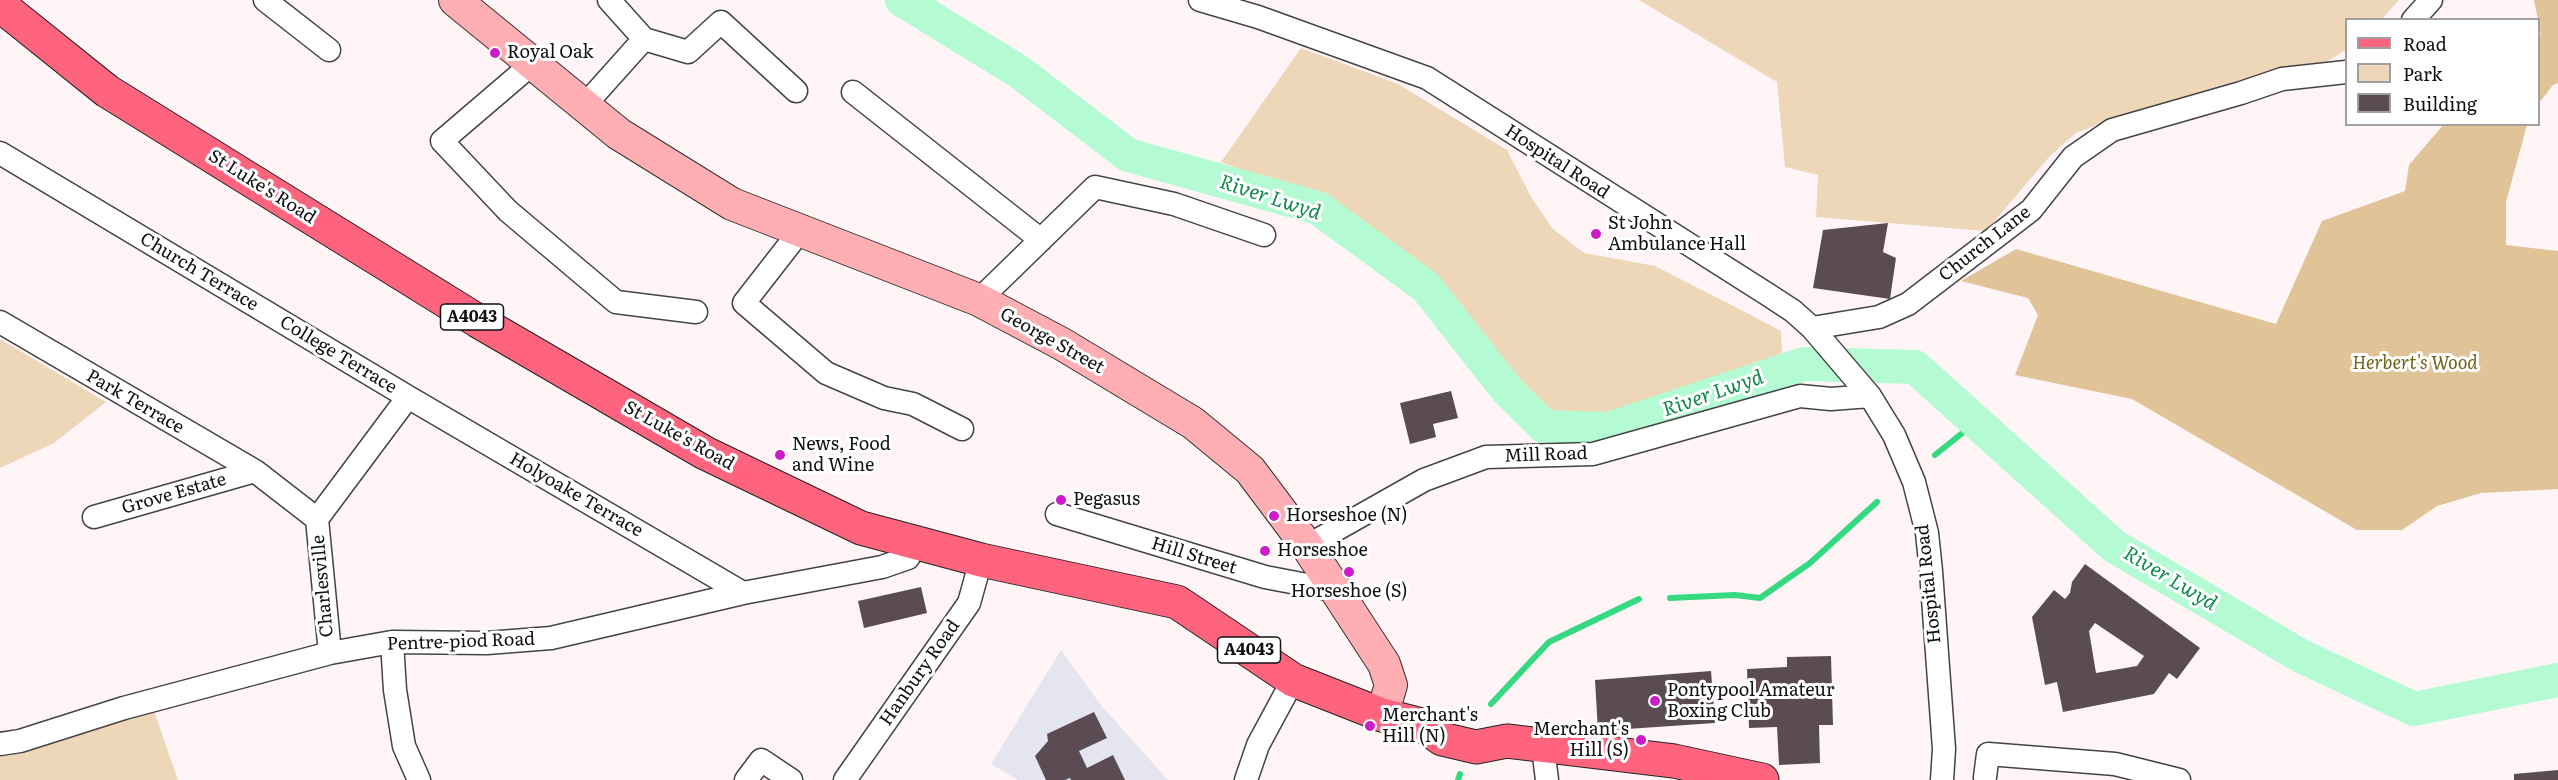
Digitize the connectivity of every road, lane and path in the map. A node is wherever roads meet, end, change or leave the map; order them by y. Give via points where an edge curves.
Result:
1 (265, 0) edge
2 (455, 0) edge
3 (609, 0) edge
4 (1200, 0) edge
5 (2431, 0) edge
6 (0, 5) edge
7 (2416, 18) edge
8 (644, 39) junction
9 (329, 50) dead end
10 (532, 64) junction
11 (2345, 72) edge
12 (796, 91) dead end
13 (853, 92) dead end
14 (584, 106) junction
15 (0, 153) edge
16 (800, 231) junction
17 (1264, 235) dead end
18 (1041, 240) junction
19 (979, 300) junction
20 (696, 312) dead end
21 (268, 313) joint
22 (0, 322) edge
23 (1817, 334) junction
24 (1870, 396) junction
25 (408, 397) junction
26 (962, 429) dead end
27 (255, 471) junction
28 (1057, 514) dead end
29 (94, 517) dead end
30 (317, 519) junction
31 (917, 543) junction
32 (1307, 546) junction
33 (981, 560) junction
34 (1334, 590) junction
35 (743, 593) junction
36 (392, 642) junction
37 (330, 653) junction
38 (1293, 680) junction
39 (1382, 715) junction
40 (0, 744) edge
41 (1543, 747) junction
42 (1985, 777) dead end
43 (419, 780) edge
44 (746, 780) edge
45 (790, 780) edge
46 (845, 780) edge
47 (1246, 780) edge
48 (1547, 780) edge
49 (1762, 780) edge
50 (1942, 780) edge
51 (2179, 780) edge

1 - 9 street
2 - 10 main road, George Street
3 - 8 street
4 - 23 street, Hospital Road via 1427,78 1784,305
5 - 7 street
6 - 31 main road, St Luke's Road / A4043 via 107,92 478,321 705,453 861,528
8 - 12 street via 688,52 721,22
8 - 14 street
10 - 14 main road, George Street
10 - 20 street via 442,141 508,211 616,302
11 - 23 street, Church Lane via 2282,79 2112,130 2073,157 2031,210 1908,304 1879,317
13 - 18 street
14 - 16 main road, George Street via 619,134 732,204
15 - 21 street, Church Terrace
16 - 19 main road, George Street
16 - 26 street via 744,303 826,373 884,398 913,404
17 - 18 street via 1174,204 1095,187
18 - 19 street
19 - 32 main road, George Street via 1062,344 1193,423 1250,470
21 - 25 street, College Terrace
22 - 27 street, Park Terrace
23 - 24 street, Hospital Road
24 - 32 street, Mill Road via 1800,396 1593,454 1486,457 1424,480
24 - 50 street, Hospital Road via 1894,435 1914,482 1927,532 1944,749
25 - 30 street
25 - 35 street, Holyoake Terrace
27 - 29 street, Grove Estate
27 - 30 street, Park Terrace
28 - 34 street, Hill Street via 1265,577
30 - 37 street, Charlesville
31 - 33 main road, St Luke's Road / A4043
31 - 35 street, Pentre-piod Road via 908,558 882,567
32 - 34 main road, George Street
33 - 38 main road, St Luke's Road / A4043 via 1177,602
33 - 46 street, Hanbury Road via 969,603
34 - 39 main road, George Street via 1384,664 1391,685
35 - 36 street, Pentre-piod Road via 551,638 487,643
36 - 37 street, Pentre-piod Road
36 - 43 street via 404,746
37 - 40 street, Pentre-piod Road
38 - 39 main road, St Luke's Road / A4043
38 - 47 street via 1258,745
39 - 41 main road, St Luke's Road / A4043 via 1422,725 1442,740 1476,747 1507,741
41 - 48 street
41 - 49 main road, St Luke's Road / A4043 via 1674,761
42 - 51 street via 1988,754 2115,764
44 - 45 street via 761,760

